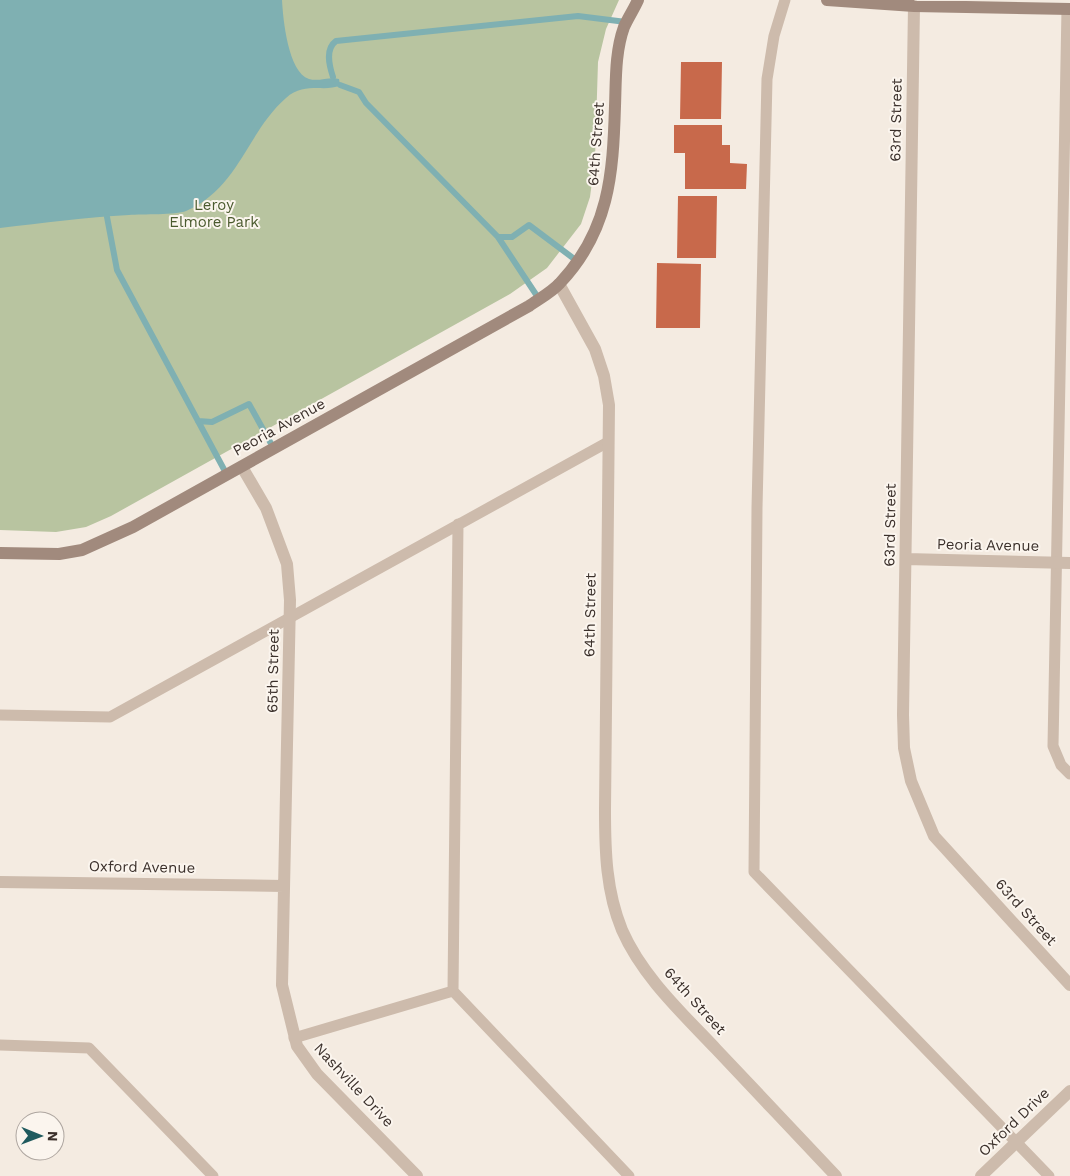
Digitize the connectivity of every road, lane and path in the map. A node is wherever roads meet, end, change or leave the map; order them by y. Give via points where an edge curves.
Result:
1 (638, 0) edge
2 (785, 0) edge
3 (831, 0) edge
4 (1004, 4) edge
5 (914, 6) junction
6 (1068, 9) edge
7 (559, 284) junction
8 (608, 442) junction
9 (242, 467) junction
10 (458, 524) junction
11 (0, 553) edge
12 (906, 559) junction
13 (1056, 562) junction
14 (1070, 562) edge
15 (290, 616) junction
16 (0, 715) edge
17 (1070, 774) edge
18 (0, 882) edge
19 (284, 886) junction
20 (1070, 985) edge
21 (453, 992) junction
22 (294, 1038) junction
23 (0, 1044) edge
24 (1070, 1091) edge
25 (1016, 1142) junction
26 (213, 1176) edge
27 (417, 1176) edge
28 (629, 1176) edge
29 (836, 1176) edge
30 (981, 1176) edge
31 (1049, 1176) edge

1 - 7 street, 64th Street via 624,28 616,62 614,160 608,198 597,229 583,254
2 - 25 lane via 774,36 767,78 757,498 754,872
3 - 5 street
4 - 5 street
4 - 6 street
5 - 12 street, 63rd Street
6 - 13 lane
7 - 8 street, 64th Street via 595,349 604,376 609,405
7 - 9 street, Peoria Avenue via 530,306
8 - 10 lane
8 - 29 street, 64th Street via 605,810 606,866 613,906 638,958 667,997
9 - 11 street, Peoria Avenue via 133,527 82,550 59,554
9 - 15 street, 65th Street via 266,508 287,564
10 - 15 lane
10 - 21 lane
12 - 13 street, Peoria Avenue
12 - 20 street, 63rd Street via 904,748 920,806 934,836
13 - 14 street, Peoria Avenue
13 - 17 lane via 1053,746 1061,765
15 - 16 lane via 110,717
15 - 19 street, 65th Street
18 - 19 street, Oxford Avenue
19 - 22 street, Nashville Drive via 282,986
21 - 22 lane
21 - 28 lane
22 - 27 street, Nashville Drive via 317,1074
23 - 26 lane via 89,1048
24 - 25 street, Oxford Drive
25 - 30 street, Oxford Drive
25 - 31 lane

